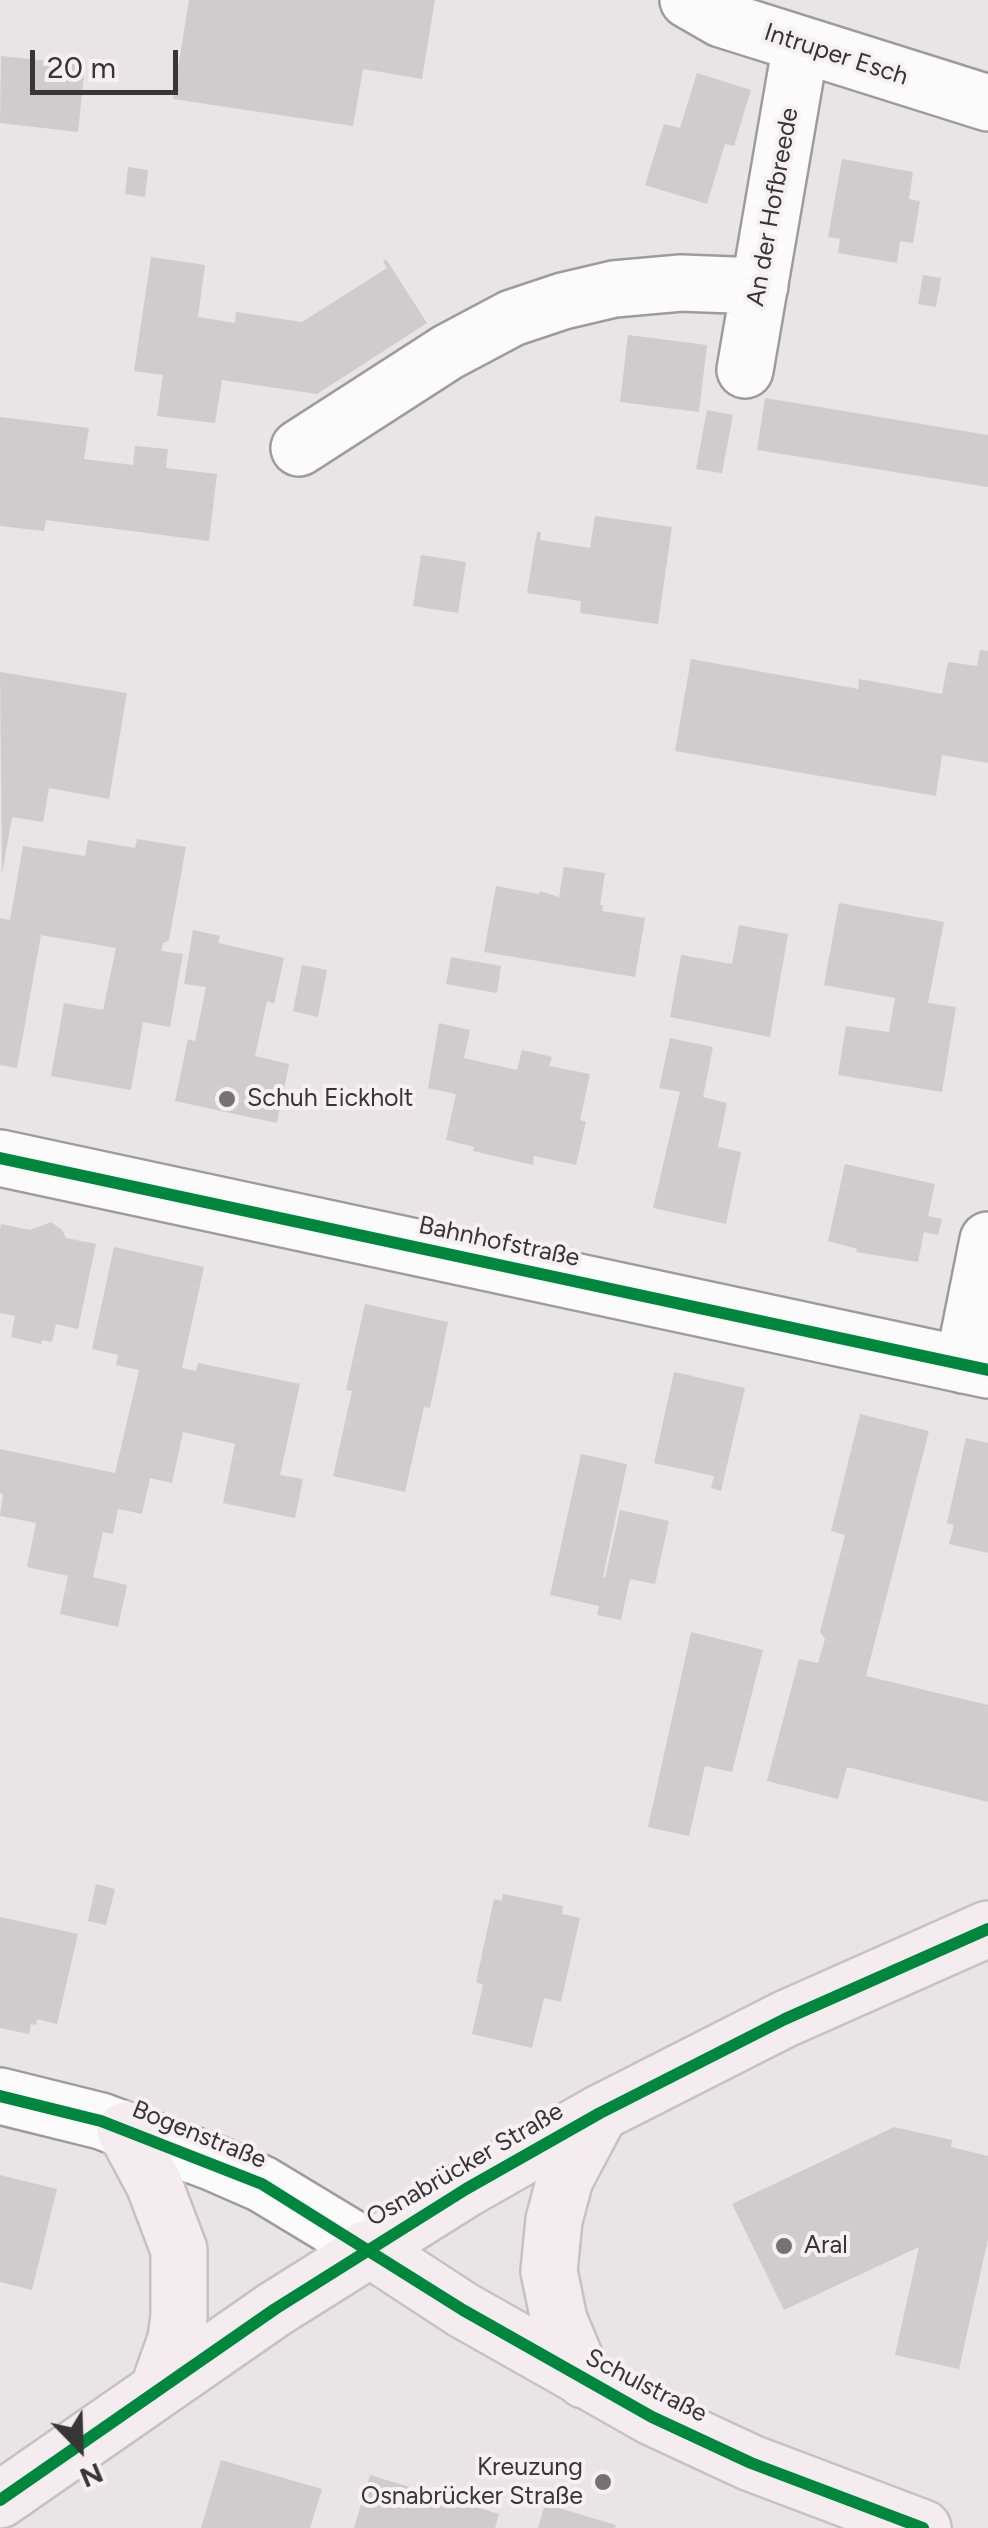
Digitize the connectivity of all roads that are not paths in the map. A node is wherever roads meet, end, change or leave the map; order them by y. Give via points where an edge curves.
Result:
1 (688, 0) edge
2 (801, 44) junction
3 (988, 103) edge
4 (760, 286) junction
5 (746, 370) dead end
6 (298, 448) dead end
7 (0, 1158) edge
8 (988, 1240) edge
9 (976, 1367) edge
10 (988, 1930) edge
11 (0, 2096) edge
12 (600, 2113) junction
13 (125, 2130) junction
14 (368, 2248) junction
15 (584, 2380) junction
16 (158, 2390) junction
17 (0, 2500) edge
18 (923, 2528) edge

1 - 2 street, Intruper Esch via 721,19
2 - 3 street, Intruper Esch
2 - 4 street, An der Hofbreede
4 - 5 street, An der Hofbreede
4 - 6 street via 614,289 512,318
7 - 9 street, Bahnhofstraße
8 - 9 street
10 - 12 main road, Osnabrücker Straße via 784,2019
11 - 13 street, Bogenstraße
12 - 14 main road, Osnabrücker Straße
12 - 15 main road via 565,2179 549,2271 559,2320
13 - 14 street, Bogenstraße via 262,2184
13 - 16 main road via 178,2250 176,2339
14 - 15 main road, Schulstraße
14 - 16 main road, Osnabrücker Straße
15 - 18 main road, Schulstraße via 751,2464
16 - 17 main road, Osnabrücker Straße

